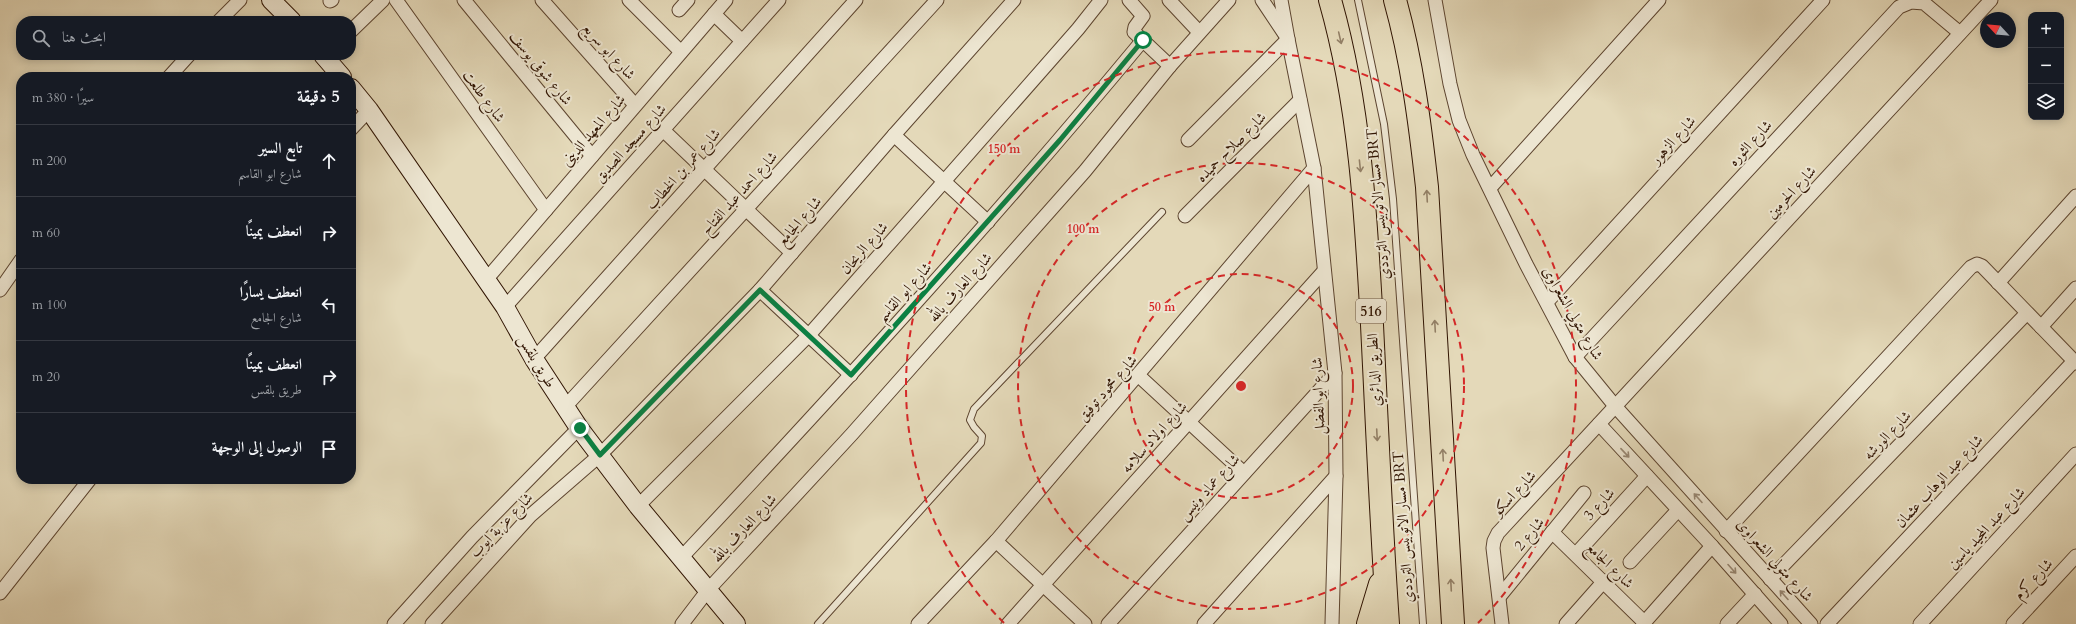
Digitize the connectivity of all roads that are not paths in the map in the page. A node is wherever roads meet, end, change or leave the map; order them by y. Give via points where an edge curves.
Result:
1 (240, 0) edge
2 (271, 0) edge
3 (383, 0) edge
4 (396, 0) edge
5 (464, 0) edge
6 (542, 0) edge
7 (629, 0) edge
8 (688, 0) edge
9 (726, 0) edge
10 (779, 0) edge
11 (856, 0) edge
12 (937, 0) edge
13 (1014, 0) edge
14 (1101, 0) edge
15 (1129, 0) edge
16 (1169, 0) edge
17 (1229, 0) edge
18 (1262, 0) edge
19 (1281, 0) edge
20 (1330, 0) edge
21 (1358, 0) edge
22 (1395, 0) edge
23 (1435, 0) edge
24 (1659, 0) edge
25 (1823, 0) edge
26 (1991, 0) edge
27 (679, 10) dead end
28 (714, 14) junction
29 (224, 16) edge
30 (287, 16) edge
31 (356, 26) edge
32 (1199, 32) junction
33 (1960, 33) junction
34 (1288, 39) junction
35 (1143, 40) junction
36 (742, 41) junction
37 (681, 52) junction
38 (184, 60) edge
39 (328, 60) edge
40 (1170, 66) junction
41 (173, 72) edge
42 (338, 72) edge
43 (356, 94) edge
44 (1300, 100) junction
45 (636, 105) junction
46 (369, 110) junction
47 (356, 124) edge
48 (663, 130) junction
49 (894, 135) junction
50 (1188, 140) dead end
51 (592, 156) junction
52 (1314, 168) junction
53 (704, 170) junction
54 (944, 181) junction
55 (1490, 188) junction
56 (2076, 196) edge
57 (546, 210) junction
58 (746, 210) junction
59 (1162, 212) dead end
60 (1185, 216) dead end
61 (988, 222) junction
62 (792, 253) junction
63 (16, 267) edge
64 (1324, 271) junction
65 (485, 280) junction
66 (1998, 283) junction
67 (2076, 288) edge
68 (0, 290) edge
69 (760, 290) junction
70 (1547, 302) junction
71 (504, 307) junction
72 (2027, 313) junction
73 (2041, 327) junction
74 (809, 335) junction
75 (1575, 357) junction
76 (534, 359) junction
77 (2075, 362) edge
78 (1335, 373) junction
79 (851, 375) junction
80 (1139, 376) junction
81 (1615, 406) junction
82 (565, 407) junction
83 (1189, 422) junction
84 (1599, 424) junction
85 (580, 428) junction
86 (2076, 454) edge
87 (600, 455) junction
88 (1244, 473) junction
89 (1336, 476) junction
90 (1647, 476) junction
91 (86, 484) edge
92 (1584, 493) dead end
93 (638, 506) junction
94 (1678, 510) junction
95 (1726, 531) junction
96 (1552, 532) junction
97 (996, 541) junction
98 (1712, 546) junction
99 (1576, 554) junction
100 (2076, 556) edge
101 (681, 558) junction
102 (1630, 562) dead end
103 (1384, 573) junction
104 (1770, 579) junction
105 (1604, 581) junction
106 (1043, 585) junction
107 (708, 590) junction
108 (0, 593) edge
109 (1755, 594) junction
110 (1500, 596) junction
111 (1644, 623) edge
112 (394, 624) edge
113 (432, 624) edge
114 (682, 624) edge
115 (736, 624) edge
116 (818, 624) edge
117 (918, 624) edge
118 (1008, 624) edge
119 (1085, 624) edge
120 (1108, 624) edge
121 (1204, 624) edge
122 (1332, 624) edge
123 (1368, 624) edge
124 (1388, 624) edge
125 (1423, 624) edge
126 (1453, 624) edge
127 (1502, 624) edge
128 (1566, 624) edge
129 (1727, 624) edge
130 (1781, 624) edge
131 (1811, 624) edge
132 (1827, 624) edge
133 (1920, 624) edge
134 (2013, 624) edge

1 - 29 street
2 - 30 main road
3 - 31 street
4 - 57 street, شارع طلعت
5 - 51 street, شارع شوقى يوسف
6 - 45 street, شارع ابو سريع
7 - 37 street
8 - 27 street
9 - 28 street, شارع المعهد الدينى
10 - 36 street, شارع مسجد الصديق
11 - 53 street, شارع عمر بن الخطاب
12 - 58 street, شارع احمد عبد الفتاح
13 - 49 street, شارع الجامع
14 - 54 street, شارع الريحان
15 - 35 street via 1143,16 1134,30
16 - 32 street
17 - 32 street, شارع العارف بالله
18 - 34 street
19 - 34 street, شارع ابو الفضل
20 -> 103 highway, الطريق الدائري / 516 via 1353,106 1368,243
21 - 125 lane, مسار الاتوبيس الترددي BRT via 1384,124 1393,199
126 -> 22 highway via 1427,187 1420,126
23 - 55 street, شارع متولي الشعراوى via 1459,120
24 - 55 street
25 - 70 street, شارع الزهور
26 - 33 street, شارع الحرمين
28 - 36 street
28 - 37 street, شارع المعهد الدينى
32 - 40 street, شارع العارف بالله
33 - 75 street, شارع الثوره via 1924,3 1911,2 1898,6
33 - 81 street, شارع الحرمين
34 - 44 street, شارع ابو الفضل
34 - 50 street
35 - 40 street
35 - 61 street, شارع ابو القاسم
36 - 48 street, شارع مسجد الصديق
37 - 45 street, شارع المعهد الدينى
38 - 41 street
39 - 42 main road
40 - 107 street, شارع العارف بالله via 1085,171 852,434
43 - 46 main road, طريق بلقس
44 - 52 street, شارع ابو الفضل
44 - 60 street, شارع صلاح حميده
45 - 51 street, شارع المعهد الدينى
46 - 47 street
46 - 65 main road, طريق بلقس
48 - 53 street
48 - 71 street, شارع مسجد الصديق
49 - 54 street
49 - 62 street, شارع الجامع
51 - 57 street, شارع المعهد الدينى
52 - 64 street, شارع ابو الفضل
52 - 80 street, شارع محمود توفيق
53 - 58 street
53 - 76 street, شارع عمر بن الخطاب
54 - 61 street
54 - 74 street, شارع الريحان
55 - 70 street, شارع متولي الشعراوى
56 - 66 street
57 - 65 street, شارع المعهد الدينى
58 - 62 street
58 - 82 street, شارع احمد عبد الفتاح
59 - 116 lane via 972,412 970,420 982,436 981,443
61 - 79 street, شارع ابو القاسم
62 - 69 street, شارع الجامع
63 - 68 street
64 - 78 street, شارع ابو الفضل
64 - 83 street, شارع اولاد سلامه
65 - 71 main road, طريق بلقس
66 - 72 street
66 - 95 street via 1982,266 1977,264 1971,267
67 - 73 street
69 - 74 street
69 - 87 street, شارع الجامع
70 - 75 street, شارع متولي الشعراوى
71 - 76 main road, طريق بلقس
72 - 73 street
72 - 104 street, شارع الورشه
73 - 77 street
74 - 79 street
74 - 93 street, شارع الريحان
75 - 81 street, شارع متولي الشعراوى
76 - 82 main road, طريق بلقس
77 - 132 street, شارع عبد الوهاب عثمان
78 - 88 street, شارع عماد ونيس
78 - 89 street, شارع ابو الفضل
79 - 101 street, شارع ابو القاسم
80 - 83 street
80 - 97 street, شارع محمود توفيق
81 - 84 street, شارع اسكو
95 -> 81 street, شارع متولي الشعراوى
82 - 85 main road, طريق بلقس
83 - 88 street
83 - 106 street, شارع اولاد سلامه
84 -> 90 street
84 - 110 street, شارع اسكو via 1494,541
85 - 87 main road, طريق بلقس
85 - 112 street via 472,537
86 - 133 street, شارع عبد المجيد ياسين
87 - 93 main road, طريق بلقس
87 - 113 street, شارع عزبة ايوب via 531,515
88 - 120 street, شارع عماد ونيس
89 - 121 street
89 - 122 street, شارع ابو الفضل
90 - 94 street
90 - 99 street, شارع 3
91 - 108 street
92 - 96 street, شارع 2
93 - 101 main road, طريق بلقس
94 - 98 street
94 - 102 street
95 - 104 street, شارع متولي الشعراوى
96 - 99 street, شارع الجامع
96 - 110 street, شارع 2
97 - 106 street
97 - 117 street, شارع محمود توفيق
98 -> 109 street
98 - 111 street
99 - 105 street, شارع الجامع
100 - 134 street, شارع كرم
101 - 107 main road, طريق بلقس
103 - 123 highway
103 - 124 highway, الطريق الدائري / 516
131 -> 104 street, شارع متولي الشعراوى
105 - 111 street, شارع الجامع
105 - 128 street
106 - 118 street, شارع اولاد سلامه
106 - 119 street
107 - 114 street, شارع العارف بالله
107 - 115 main road, طريق بلقس
109 - 129 street
109 - 130 street
110 - 127 street, شارع اسكو

